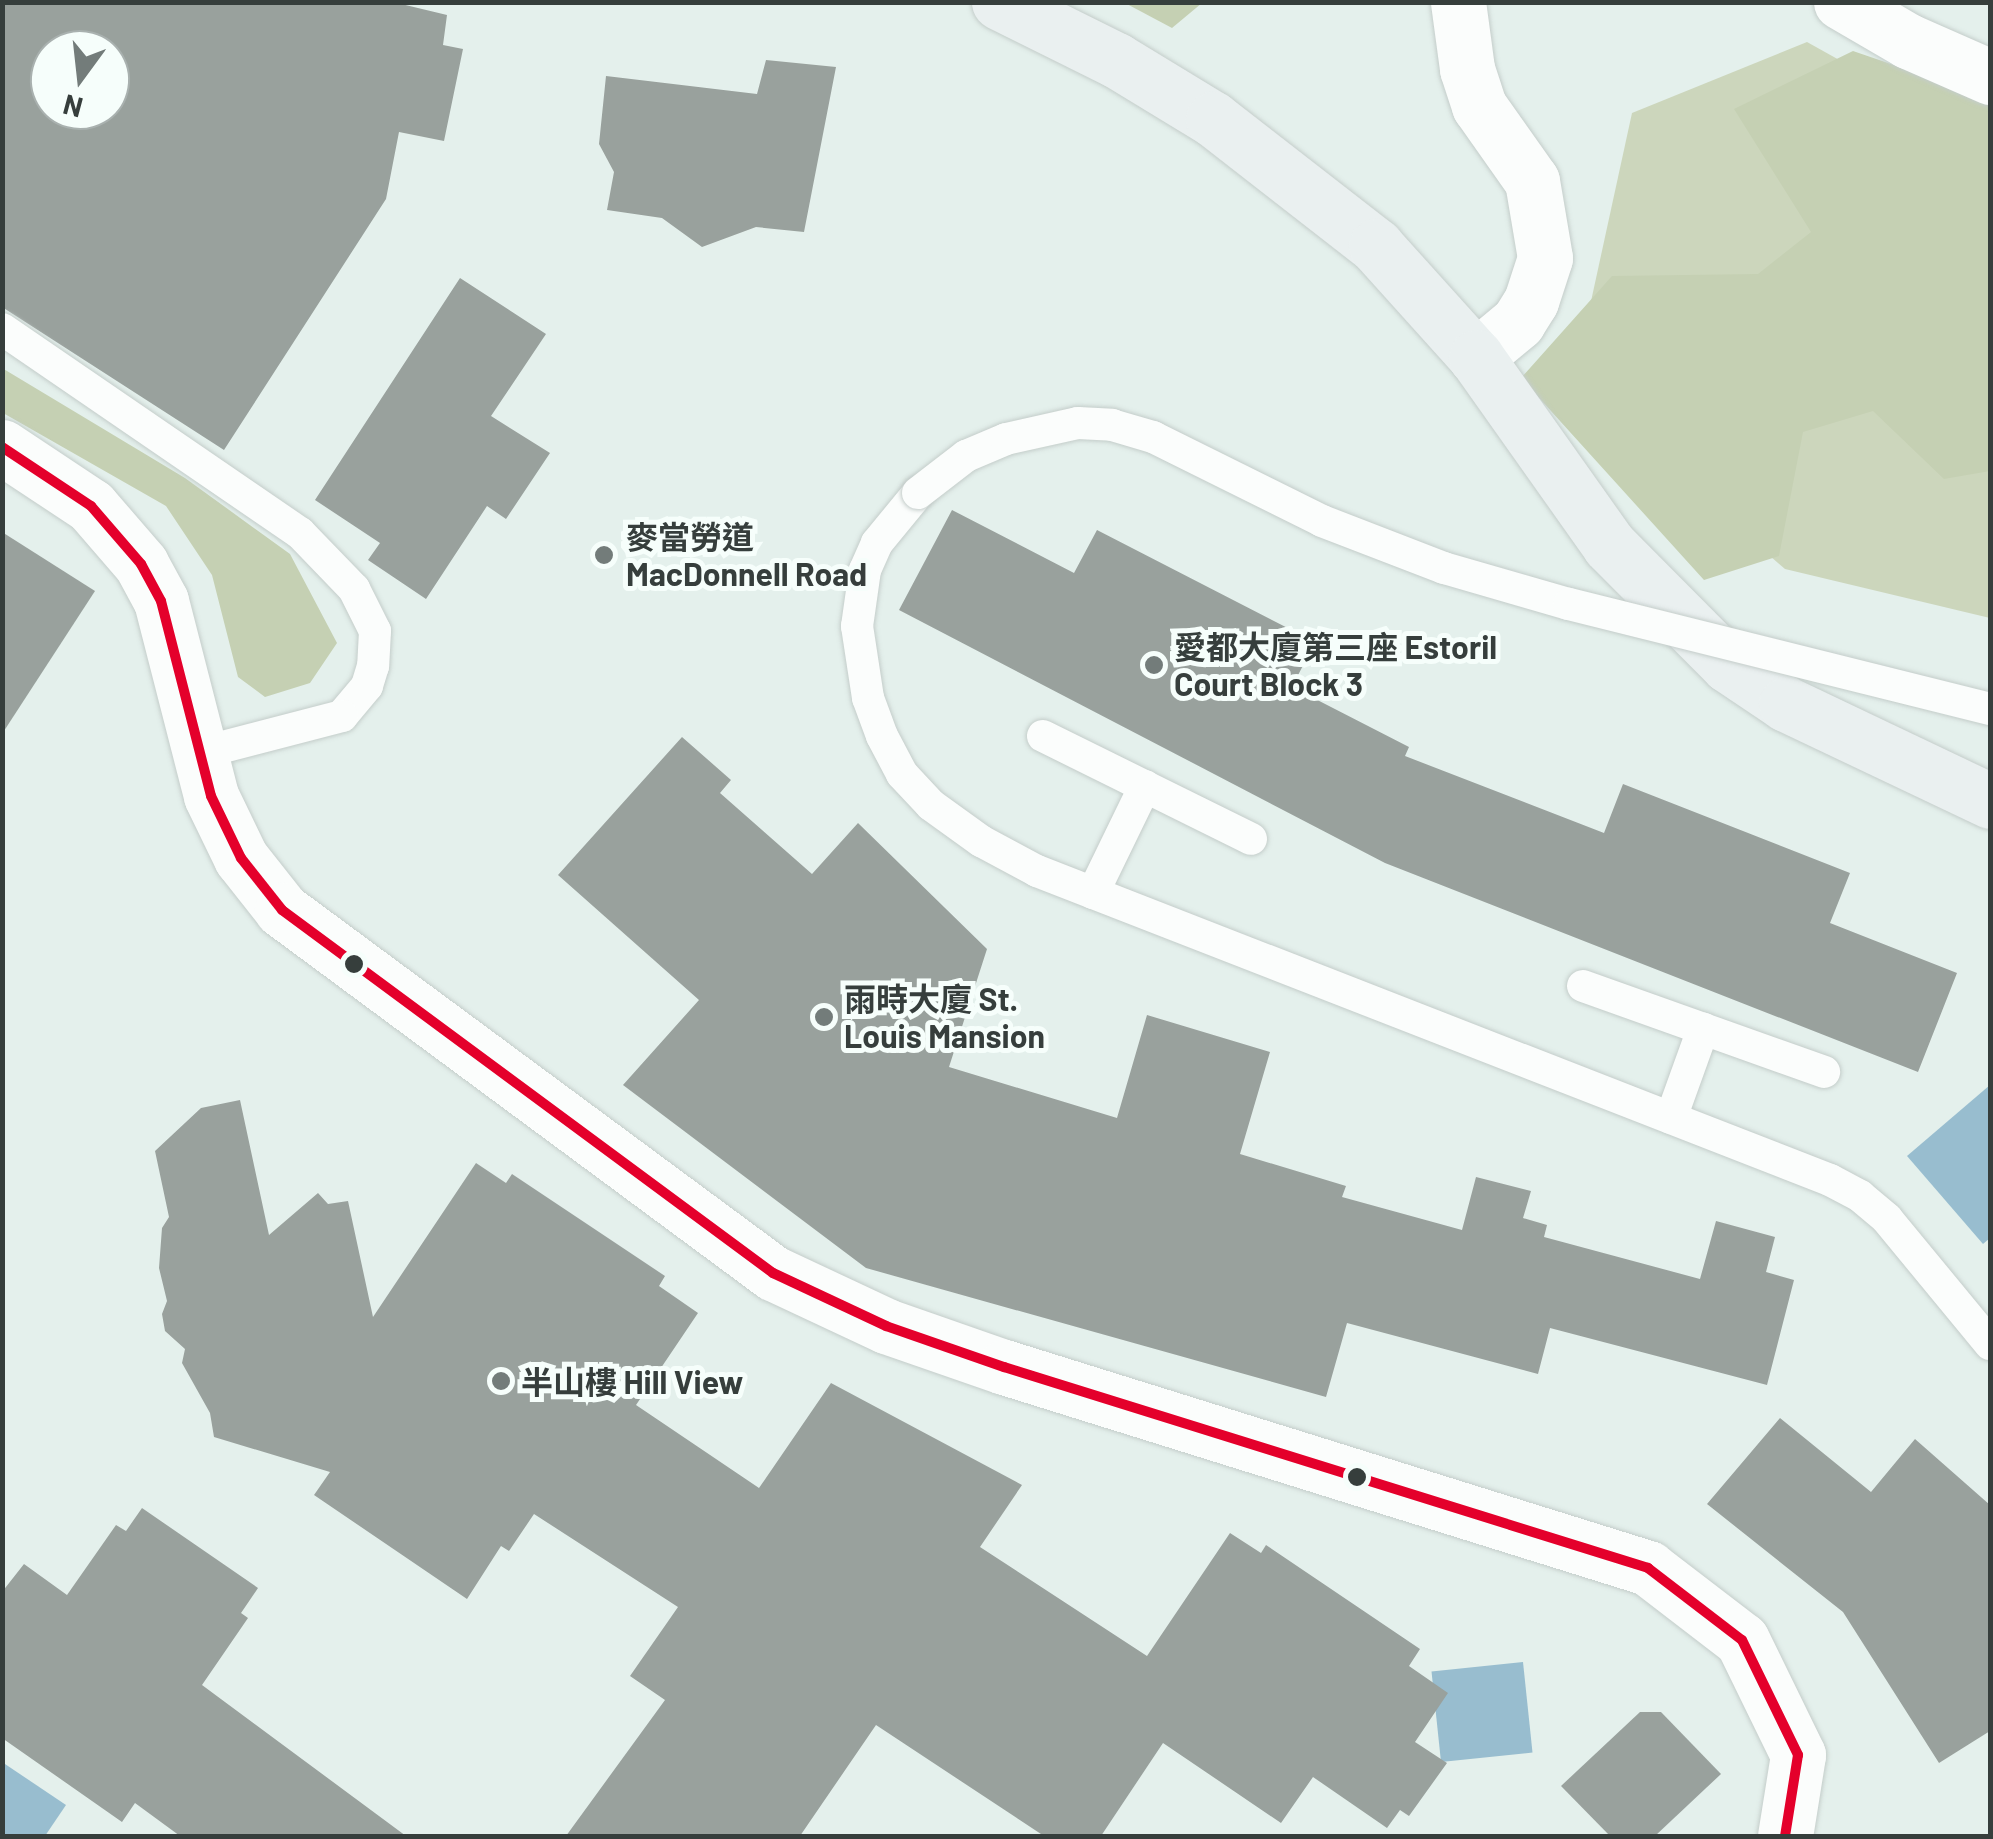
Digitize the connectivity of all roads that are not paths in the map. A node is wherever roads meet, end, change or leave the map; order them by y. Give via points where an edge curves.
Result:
1 (1458, 2) edge
2 (1841, 2) edge
3 (1008, 6) edge
4 (1990, 77) edge
5 (2, 328) edge
6 (1476, 358) junction
7 (2, 446) edge
8 (1990, 709) edge
9 (1043, 736) dead end
10 (205, 774) junction
11 (1145, 786) junction
12 (1990, 800) edge
13 (1251, 839) dead end
14 (1093, 893) junction
15 (1583, 986) dead end
16 (1703, 1029) junction
17 (1824, 1072) dead end
18 (1672, 1118) junction
19 (1990, 1344) edge
20 (1785, 1836) edge

1 - 6 street via 1479,106 1532,181 1545,258 1518,322
2 - 4 street via 1908,42
3 - 6 main road via 1213,119 1376,246
5 - 10 lane via 309,540 354,589 375,631 367,686 342,716
6 - 12 main road via 1609,545 1728,665 1786,704
7 - 10 street via 91,506 141,564 161,601
8 - 14 lane, bridge via 1444,568 1322,521 1153,438 1112,425 1078,424 1006,439 966,456 918,493 877,543 859,596 859,656 882,736 902,774 931,805 981,841
9 - 11 lane
10 - 20 street via 241,858 282,910 773,1273 886,1326 1004,1367 1648,1568 1742,1640 1798,1755
11 - 13 lane
11 - 14 lane
14 - 18 lane
15 - 16 lane
16 - 17 lane
16 - 18 lane
18 - 19 lane via 1860,1196 1887,1219

